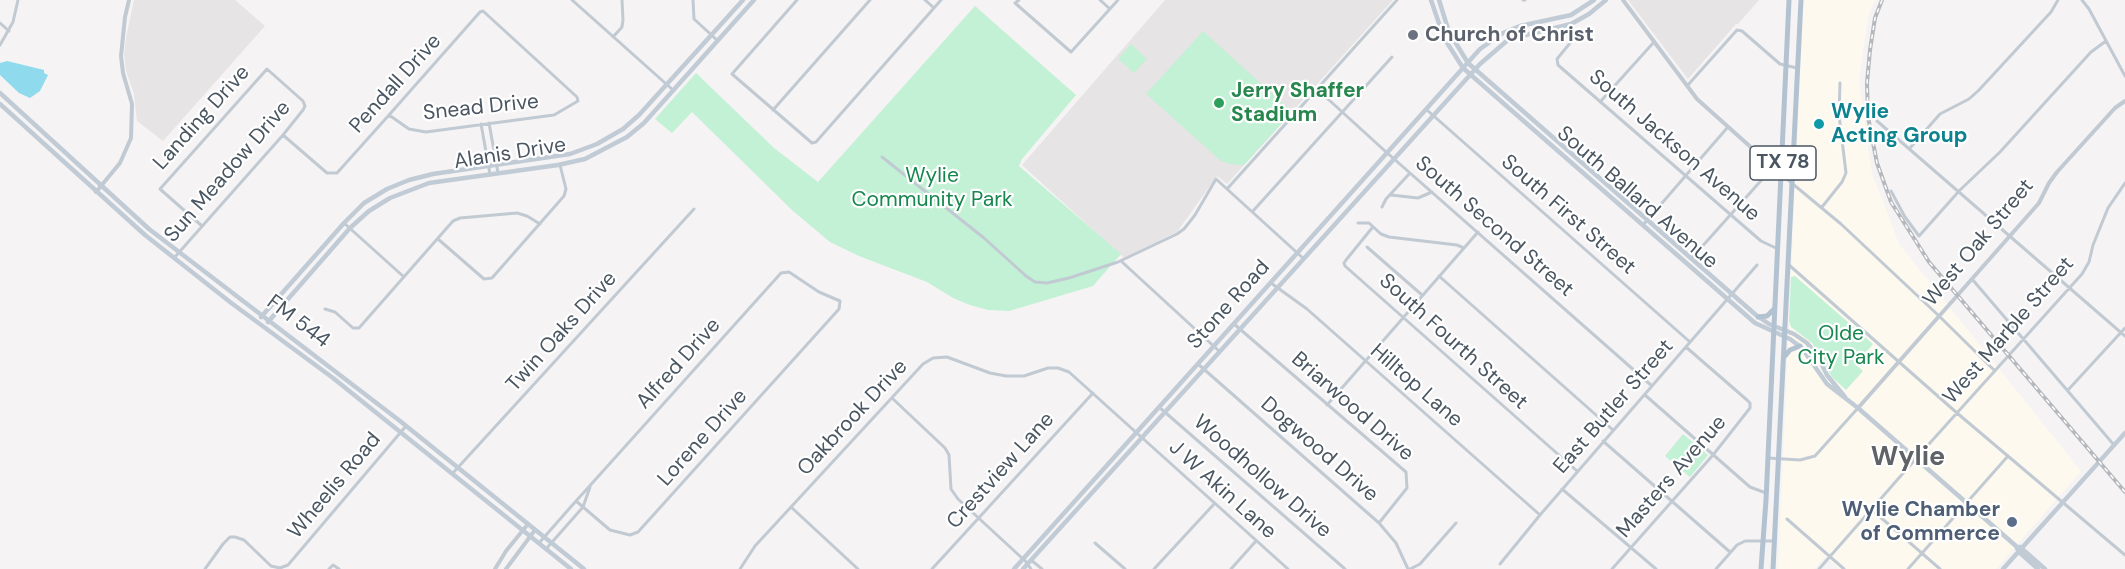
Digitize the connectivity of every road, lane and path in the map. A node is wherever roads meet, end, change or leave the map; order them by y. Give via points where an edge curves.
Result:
1 (18, 0) edge
2 (129, 0) edge
3 (572, 0) edge
4 (622, 0) edge
5 (693, 0) edge
6 (743, 0) edge
7 (754, 0) edge
8 (797, 0) edge
9 (870, 0) edge
10 (925, 0) edge
11 (941, 0) edge
12 (1100, 0) edge
13 (1118, 0) edge
14 (1397, 0) edge
15 (1431, 0) edge
16 (1439, 0) edge
17 (1594, 0) edge
18 (1606, 0) edge
19 (1623, 0) edge
20 (1789, 0) edge
21 (1801, 0) edge
22 (2058, 0) edge
23 (2082, 0) edge
24 (1017, 2) edge
25 (934, 8) junction
26 (1110, 9) junction
27 (0, 23) edge
28 (9, 31) junction
29 (1580, 32) dead end
30 (712, 35) junction
31 (613, 37) junction
32 (0, 38) edge
33 (718, 41) junction
34 (1655, 41) junction
35 (2106, 41) junction
36 (0, 45) edge
37 (1392, 57) dead end
38 (1468, 63) junction
39 (1787, 67) junction
40 (1464, 68) junction
41 (1798, 68) junction
42 (267, 69) joint
43 (1473, 72) junction
44 (2125, 76) edge
45 (1840, 83) dead end
46 (667, 84) junction
47 (1687, 86) junction
48 (1317, 89) junction
49 (673, 90) junction
50 (0, 93) edge
51 (578, 101) joint
52 (2125, 101) edge
53 (1600, 102) junction
54 (0, 104) edge
55 (773, 110) junction
56 (1426, 110) junction
57 (1342, 112) junction
58 (389, 115) junction
59 (1433, 115) junction
60 (1877, 121) dead end
61 (489, 123) junction
62 (482, 124) junction
63 (1727, 128) junction
64 (283, 135) junction
65 (1910, 148) junction
66 (1387, 153) junction
67 (1783, 153) junction
68 (882, 157) dead end
69 (1575, 157) junction
70 (1394, 159) junction
71 (1571, 162) junction
72 (1767, 162) junction
73 (496, 165) junction
74 (560, 165) junction
75 (489, 166) junction
76 (1410, 172) junction
77 (498, 173) junction
78 (490, 174) junction
79 (1766, 175) dead end
80 (1685, 176) junction
81 (1782, 176) junction
82 (2125, 183) edge
83 (1793, 185) junction
84 (101, 187) junction
85 (1227, 189) junction
86 (1960, 190) junction
87 (1891, 191) dead end
88 (96, 192) junction
89 (1432, 192) junction
90 (1391, 195) junction
91 (1382, 207) dead end
92 (1822, 207) junction
93 (693, 210) dead end
94 (1252, 212) junction
95 (1731, 214) junction
96 (344, 223) junction
97 (1358, 223) dead end
98 (1645, 223) junction
99 (540, 224) junction
100 (202, 226) junction
101 (350, 228) junction
102 (1372, 228) junction
103 (1478, 232) junction
104 (2009, 235) junction
105 (438, 239) junction
106 (1367, 247) dead end
107 (1464, 248) junction
108 (1778, 249) junction
109 (178, 252) junction
110 (1298, 253) junction
111 (174, 258) junction
112 (1692, 258) junction
113 (1304, 259) junction
114 (1121, 261) junction
115 (1687, 264) junction
116 (1788, 264) junction
117 (1757, 265) dead end
118 (790, 273) joint
119 (1439, 276) junction
120 (404, 277) junction
121 (1970, 278) junction
122 (1271, 283) junction
123 (1277, 288) junction
124 (2070, 288) junction
125 (1731, 294) junction
126 (1423, 295) junction
127 (1727, 299) junction
128 (1775, 307) junction
129 (325, 309) dead end
130 (263, 315) junction
131 (1938, 315) junction
132 (1758, 317) junction
133 (1403, 318) junction
134 (269, 320) junction
135 (258, 321) junction
136 (1234, 324) junction
137 (264, 326) junction
138 (2125, 328) edge
139 (1240, 329) junction
140 (1773, 329) junction
141 (1785, 330) junction
142 (2121, 332) junction
143 (2125, 336) edge
144 (1784, 337) junction
145 (2024, 339) junction
146 (1689, 342) junction
147 (1686, 346) junction
148 (1800, 346) junction
149 (1214, 347) junction
150 (1220, 352) junction
151 (1784, 357) junction
152 (1365, 361) junction
153 (1899, 361) junction
154 (1198, 364) junction
155 (1204, 370) junction
156 (1995, 372) junction
157 (1652, 386) junction
158 (2068, 390) junction
159 (1093, 393) junction
160 (1645, 395) junction
161 (1845, 397) junction
162 (892, 398) junction
163 (1327, 405) junction
164 (1159, 407) junction
165 (1858, 408) junction
166 (1165, 412) junction
167 (1957, 413) junction
168 (406, 426) junction
169 (1613, 430) junction
170 (401, 432) junction
171 (1136, 433) junction
172 (2125, 433) edge
173 (1142, 438) junction
174 (1603, 441) junction
175 (2114, 445) junction
176 (1713, 455) junction
177 (2008, 456) junction
178 (1768, 458) junction
179 (1778, 459) junction
180 (1915, 459) junction
181 (457, 468) junction
182 (1577, 471) junction
183 (452, 474) junction
184 (592, 483) junction
185 (1562, 489) junction
186 (1766, 493) junction
187 (576, 501) junction
188 (1672, 501) junction
189 (2063, 501) junction
190 (1215, 503) junction
191 (1966, 503) junction
192 (583, 507) junction
193 (791, 507) junction
194 (1871, 509) junction
195 (1540, 514) junction
196 (978, 518) junction
197 (1787, 519) dead end
198 (1380, 523) junction
199 (1456, 523) dead end
200 (528, 524) junction
201 (523, 530) junction
202 (535, 530) junction
203 (530, 536) junction
204 (544, 537) junction
205 (1257, 541) junction
206 (1763, 541) junction
207 (1774, 541) junction
208 (539, 543) junction
209 (551, 543) junction
210 (1095, 543) dead end
211 (1630, 548) junction
212 (546, 549) junction
213 (2019, 549) junction
214 (1730, 552) junction
215 (1922, 553) junction
216 (2125, 555) edge
217 (1830, 556) junction
218 (1023, 559) junction
219 (1032, 560) junction
220 (1500, 564) dead end
221 (1027, 568) edge
222 (205, 569) edge
223 (329, 569) edge
224 (339, 569) edge
225 (495, 569) edge
226 (506, 569) edge
227 (572, 569) edge
228 (584, 569) edge
229 (740, 569) edge
230 (858, 569) edge
231 (932, 569) edge
232 (1014, 569) edge
233 (1042, 569) edge
234 (1125, 569) edge
235 (1154, 569) edge
236 (1232, 569) edge
237 (1288, 569) edge
238 (1345, 569) edge
239 (1409, 569) edge
240 (1612, 569) edge
241 (1656, 569) edge
242 (1716, 569) edge
243 (1761, 569) edge
244 (1773, 569) edge
245 (1819, 569) edge
246 (1844, 569) edge
247 (1908, 569) edge
248 (1940, 569) edge
249 (2003, 569) edge
250 (2037, 569) edge
251 (2045, 569) edge

1 - 28 street
2 - 84 street via 121,56 132,104 131,138 120,163
3 - 31 street
4 - 31 street via 624,20
5 - 30 street via 694,19
6 - 30 main road, Alanis Drive
7 - 33 main road, Alanis Drive
8 - 55 street via 732,74
9 - 55 street
10 - 25 street
11 - 25 street
12 - 26 street
13 - 26 street
14 - 48 street
15 - 40 main road, South Ballard Avenue via 1444,38
16 - 38 main road, South Ballard Avenue via 1449,32
17 - 38 main road, Stone Road via 1572,15 1503,33
18 - 43 main road, Stone Road via 1571,24 1509,39
19 - 34 street
20 - 39 main road, TX 78
21 - 41 main road, TX 78
22 - 65 street via 1979,90 1940,114
23 - 35 street
24 - 26 street via 1071,52
25 - 55 street via 816,142 807,140
27 - 28 street
28 - 32 street
28 - 36 street
29 - 53 street, South Jackson Avenue via 1557,59 1558,65
30 - 33 street
30 - 46 main road, Alanis Drive
31 - 46 street
33 - 49 main road, Alanis Drive
34 - 47 street
34 - 53 street
35 - 44 street
35 - 86 street via 2091,52
37 - 57 street
38 - 40 main road, Stone Road
38 - 43 main road, South Ballard Avenue
39 - 41 street
39 - 47 street via 1737,30
39 - 67 main road, TX 78
40 - 43 main road, South Ballard Avenue
40 - 56 main road, Stone Road
41 - 83 main road, TX 78
42 - 64 street, Sun Meadow Drive via 305,105
42 - 100 street, Landing Drive via 160,189
43 - 59 main road, Stone Road
43 - 69 main road, South Ballard Avenue
43 - 71 main road, South Ballard Avenue
45 - 92 street via 1839,115 1846,173
46 - 49 street
46 - 73 main road, Alanis Drive via 623,129 597,144 570,154
47 - 63 street
48 - 57 street, South Second Street
48 - 85 street
49 - 74 main road, Alanis Drive via 627,136 585,159
50 - 84 main road, FM 544
51 - 58 street, Pendall Drive via 483,11
51 - 61 street, Snead Drive via 554,115
52 - 104 street, West Oak Street via 2057,172 2039,203
53 - 80 street, South Jackson Avenue
54 - 88 main road, FM 544
56 - 59 street, South First Street
56 - 66 main road, Stone Road
57 - 66 street, South Second Street
57 - 94 street
58 - 62 street, Snead Drive via 409,129 426,132
58 - 64 street, Pendall Drive via 332,175
59 - 70 main road, Stone Road
59 - 146 street, South First Street
60 - 65 street
61 - 62 street, Snead Drive
61 - 73 street
62 - 75 street
63 - 72 street
63 - 80 street
64 - 100 street, Sun Meadow Drive
65 - 86 street
66 - 70 street, South Second Street
66 - 110 main road, Stone Road
67 - 72 main road via 1776,161
67 - 81 main road, TX 78
68 - 114 street via 1035,282 1069,278
69 - 71 main road
69 - 98 main road, South Ballard Avenue
70 - 76 street, South Second Street
70 - 113 main road, Stone Road
71 - 98 main road, South Ballard Avenue
72 - 81 street
73 - 75 main road, Alanis Drive
73 - 77 street
74 - 77 main road, Alanis Drive
74 - 99 street via 565,193
75 - 78 street
75 - 96 main road, Alanis Drive via 409,180 364,203
76 - 89 street, South Second Street
76 - 90 street
77 - 78 main road, Alanis Drive
78 - 101 main road, Alanis Drive via 411,188 369,211
79 - 95 street
80 - 95 street, South Jackson Avenue
80 - 98 street
81 - 83 street
81 - 108 main road, TX 78
82 - 124 street, West Marble Street via 2097,232 2087,268
83 - 92 street
83 - 116 main road, TX 78
84 - 88 street
84 - 109 main road, FM 544
85 - 94 street
85 - 114 street via 1216,179 1184,229
86 - 87 street via 1919,236
86 - 104 street
88 - 111 main road, FM 544
89 - 90 street via 1418,198
89 - 103 street, South Second Street
90 - 91 street
92 - 131 street
93 - 181 street, Twin Oaks Drive
94 - 110 street
95 - 108 street, South Jackson Avenue via 1761,241
95 - 112 street
96 - 101 street
96 - 130 main road, Alanis Drive
97 - 102 street via 1369,223
98 - 112 main road, South Ballard Avenue
98 - 115 main road, South Ballard Avenue
99 - 105 street via 517,213 460,218
99 - 105 street via 488,279
100 - 109 street, Sun Meadow Drive
101 - 120 street
101 - 134 main road, Alanis Drive
102 - 107 street via 1389,237
102 - 133 street, South Fourth Street via 1344,263
103 - 107 street
103 - 157 street, South Second Street
104 - 121 street, West Oak Street
104 - 124 street
105 - 120 street
106 - 126 street
107 - 119 street
108 - 128 main road, TX 78
109 - 111 street, Sun Meadow Drive
109 - 130 main road, FM 544
110 - 113 street
110 - 122 main road, Stone Road
111 - 135 main road, FM 544
112 - 115 street
112 - 125 main road, South Ballard Avenue
113 - 123 main road, Stone Road
114 - 149 street
115 - 127 main road, South Ballard Avenue
116 - 141 main road, TX 78
116 - 153 street
117 - 125 street, East Butler Street
118 - 184 street, Alfred Drive via 782,273
118 - 192 street, Lorene Drive via 838,299 839,309 638,532 630,535 613,531
119 - 126 street
119 - 169 street
120 - 129 street via 357,329
121 - 131 street, West Oak Street
121 - 145 street
122 - 123 street, Hilltop Lane
122 - 136 main road, Stone Road
123 - 139 main road, Stone Road
123 - 152 street, Hilltop Lane
124 - 142 street
124 - 145 street, West Marble Street
125 - 127 street, East Butler Street
125 - 132 main road, South Ballard Avenue
126 - 133 street
127 - 140 main road, South Ballard Avenue via 1755,323
127 - 146 street, East Butler Street
128 - 132 main road via 1767,316
128 - 140 main road, TX 78
130 - 134 main road, FM 544
130 - 135 main road, Alanis Drive
131 - 153 street, West Oak Street
131 - 156 street
132 - 140 main road, South Ballard Avenue
133 - 152 street
133 - 182 street, South Fourth Street
134 - 137 main road, Alanis Drive
134 - 168 main road, FM 544
135 - 137 main road, FM 544
136 - 139 street, Briarwood Drive
136 - 149 main road, Stone Road
137 - 170 main road, FM 544
138 - 142 street
139 - 150 main road, Stone Road
139 - 163 street, Briarwood Drive
140 - 141 main road, South Ballard Avenue
140 - 144 main road, South Ballard Avenue
140 - 178 main road, TX 78
141 - 144 main road, TX 78
141 - 161 main road, South Ballard Avenue via 1810,346
142 - 143 street
142 - 158 street
144 - 148 main road, South Ballard Avenue
144 - 151 main road, TX 78
145 - 156 street, West Marble Street
145 - 158 street
146 - 147 street, East Butler Street
147 - 157 street, East Butler Street
147 - 176 street, Masters Avenue via 1750,403 1748,412
148 - 151 main road
148 - 161 main road, South Ballard Avenue via 1827,384
149 - 150 street
149 - 154 main road, Stone Road
150 - 155 main road, Stone Road
151 - 179 main road, TX 78
152 - 163 street
152 - 195 street, Hilltop Lane
153 - 165 street, West Oak Street
153 - 167 street
154 - 155 street, Dogwood Drive
154 - 164 main road, Stone Road
155 - 166 main road, Stone Road
155 - 198 street, Dogwood Drive
156 - 167 street, West Marble Street
157 - 160 street, East Butler Street
158 - 175 street
159 - 162 street, Oakbrook Drive via 1069,372 1058,368 1006,376 946,357 923,364
159 - 171 street, Oakbrook Drive
159 - 196 street, Crestview Lane
160 - 169 street, East Butler Street
160 - 176 street
161 - 165 main road, South Ballard Avenue
162 - 193 street, Oakbrook Drive
162 - 196 street via 945,448 951,489
163 - 198 street, Briarwood Drive via 1406,472 1407,488
164 - 166 street, Woodhollow Drive
164 - 171 main road, Stone Road
165 - 179 street via 1815,456
165 - 180 main road, South Ballard Avenue
166 - 173 main road, Stone Road
166 - 238 street, Woodhollow Drive
167 - 177 street
167 - 180 street, West Marble Street
168 - 170 street, Wheelis Road
168 - 181 main road, FM 544
169 - 174 street, East Butler Street
170 - 183 main road, FM 544
170 - 222 street, Wheelis Road via 288,565 272,566 244,540 235,537 223,544
171 - 173 street, J W Akin Lane
171 - 218 main road, Stone Road
172 - 175 main road
173 - 190 street, J W Akin Lane
173 - 219 main road, Stone Road
174 - 182 street, East Butler Street
174 - 188 street
175 - 189 main road
176 - 186 street via 1754,490
176 - 188 street, Masters Avenue
177 - 189 street
177 - 191 street
178 - 179 street
178 - 186 main road, TX 78
179 - 207 main road, TX 78
180 - 191 main road, South Ballard Avenue
180 - 194 street, West Marble Street
181 - 183 street, Twin Oaks Drive
181 - 200 main road, FM 544
182 - 185 street, East Butler Street
183 - 201 main road, FM 544
184 - 187 street, Alfred Drive
184 - 192 street, Alfred Drive
185 - 195 street, East Butler Street
185 - 211 street
186 - 206 main road, TX 78
187 - 192 street, Lorene Drive
187 - 204 street, Alfred Drive
188 - 211 street, Masters Avenue
188 - 214 street
189 - 213 main road
189 - 216 street
190 - 205 street, J W Akin Lane
190 - 235 street
191 - 213 main road, South Ballard Avenue
191 - 215 street
192 - 209 street, Alfred Drive
193 - 229 street, Oakbrook Drive via 748,554
193 - 230 street
194 - 215 street
194 - 217 street, West Marble Street
195 - 220 street, East Butler Street
196 - 218 street
196 - 231 street, Crestview Lane
197 - 217 street
198 - 239 street, Dogwood Drive
199 - 239 street via 1420,564
200 - 201 street
200 - 202 main road, FM 544
201 - 203 main road, FM 544
201 - 225 street
202 - 203 street
202 - 204 main road, FM 544
203 - 208 main road, FM 544
203 - 226 street
204 - 208 street, Alfred Drive
204 - 209 main road, FM 544
205 - 236 street
205 - 237 street, J W Akin Lane
206 - 207 street
206 - 214 street via 1745,541
206 - 243 main road, TX 78
207 - 244 main road, TX 78
208 - 212 main road, FM 544
209 - 212 street, Alfred Drive
209 - 228 main road, FM 544
210 - 234 street
211 - 240 street, Masters Avenue
211 - 241 street
212 - 227 main road, FM 544
213 - 249 main road
213 - 250 main road
213 - 251 main road
214 - 242 street
215 - 247 street
215 - 248 street
217 - 245 street, West Marble Street
217 - 246 street
218 - 219 street
218 - 221 street
218 - 232 main road, Stone Road
219 - 221 main road, Stone Road
219 - 233 street
223 - 224 street via 333,565

